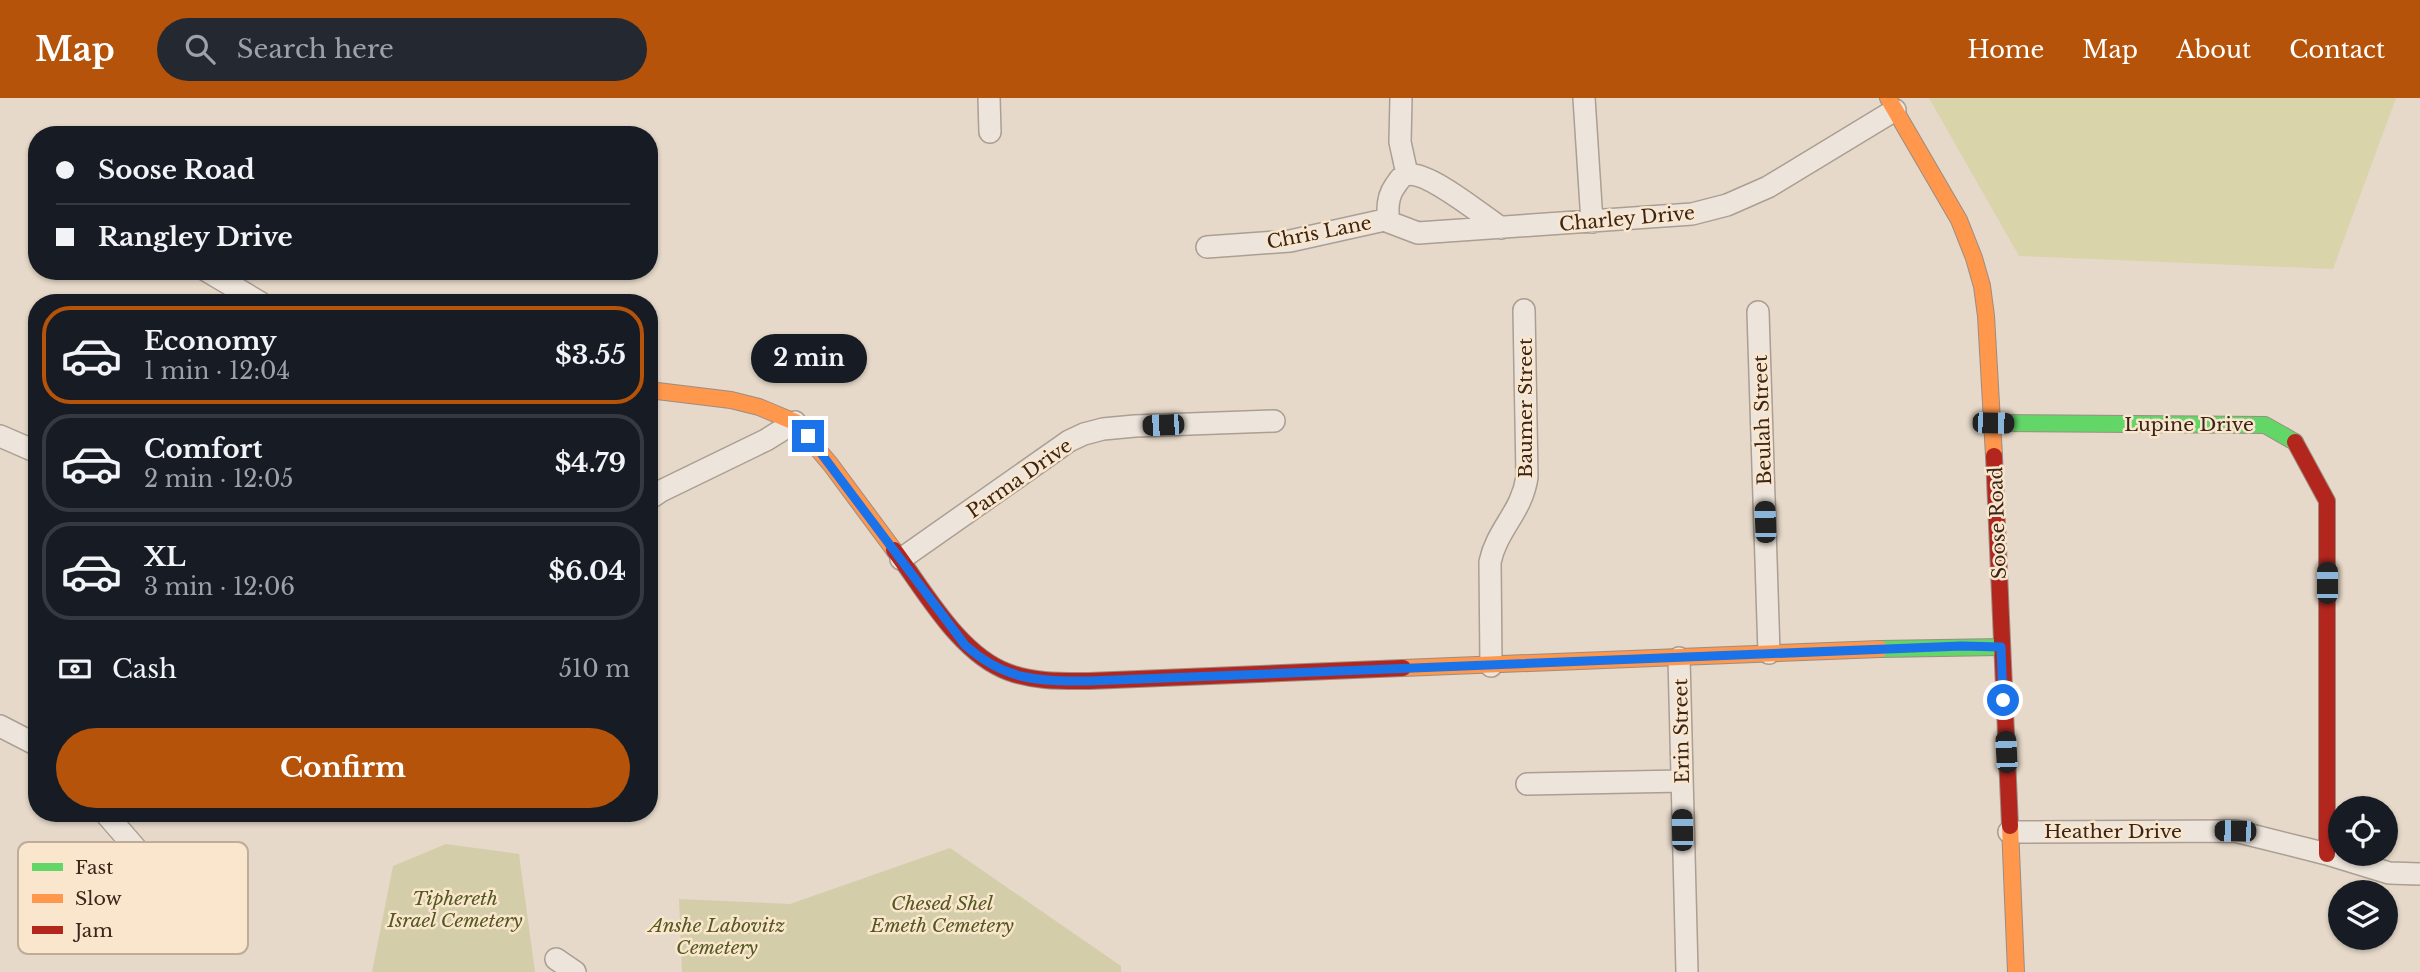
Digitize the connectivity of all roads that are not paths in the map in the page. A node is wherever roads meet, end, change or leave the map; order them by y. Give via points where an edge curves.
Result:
1 (989, 98) edge
2 (1401, 98) edge
3 (1584, 98) edge
4 (1892, 104) edge
5 (990, 132) dead end
6 (1407, 174) junction
7 (1389, 219) junction
8 (1592, 222) junction
9 (1501, 228) junction
10 (1207, 247) dead end
11 (222, 280) edge
12 (246, 294) edge
13 (1524, 310) dead end
14 (1758, 312) dead end
15 (658, 391) edge
16 (1274, 421) dead end
17 (794, 422) junction
18 (1993, 423) junction
19 (0, 436) edge
20 (28, 448) edge
21 (658, 494) edge
22 (901, 559) junction
23 (2001, 647) junction
24 (1769, 653) junction
25 (1679, 658) junction
26 (1491, 666) junction
27 (0, 726) edge
28 (28, 740) edge
29 (1682, 780) junction
30 (1527, 784) dead end
31 (113, 822) edge
32 (2010, 832) junction
33 (130, 842) edge
34 (2328, 854) joint
35 (2367, 866) edge
36 (2420, 874) edge
37 (556, 959) dead end
38 (575, 972) edge
39 (1687, 972) edge
40 (2016, 972) edge

1 - 5 street
2 - 6 street via 1400,142
3 - 8 street
4 - 8 street, Charley Drive via 1768,187 1727,205 1692,214
4 - 18 street, Soose Road via 1959,220 1974,258 1986,316
6 - 7 street via 1391,191
6 - 9 street via 1447,190
7 - 9 street, Charley Drive via 1418,233
7 - 10 street, Chris Lane via 1290,241
8 - 9 street, Charley Drive
11 - 12 street
13 - 26 street, Baumer Street via 1527,477 1522,501 1490,562
14 - 24 street, Beulah Street
15 - 17 street via 731,400
16 - 22 street, Parma Drive via 1135,426 1084,434
17 - 21 street
17 - 22 street
18 - 23 street, Soose Road
18 - 34 street, Lupine Drive via 2266,425 2298,444 2326,501
19 - 20 street
22 - 26 street via 965,645 982,660 1023,678 1089,681
23 - 24 street
23 - 32 street, Soose Road
24 - 25 street
25 - 26 street
25 - 29 street, Erin Street
27 - 28 street
29 - 30 street
29 - 39 street, Erin Street
31 - 33 street
32 - 34 street, Heather Drive via 2235,831
32 - 40 street, Soose Road
35 - 36 street, Heather Drive via 2389,873
37 - 38 street

